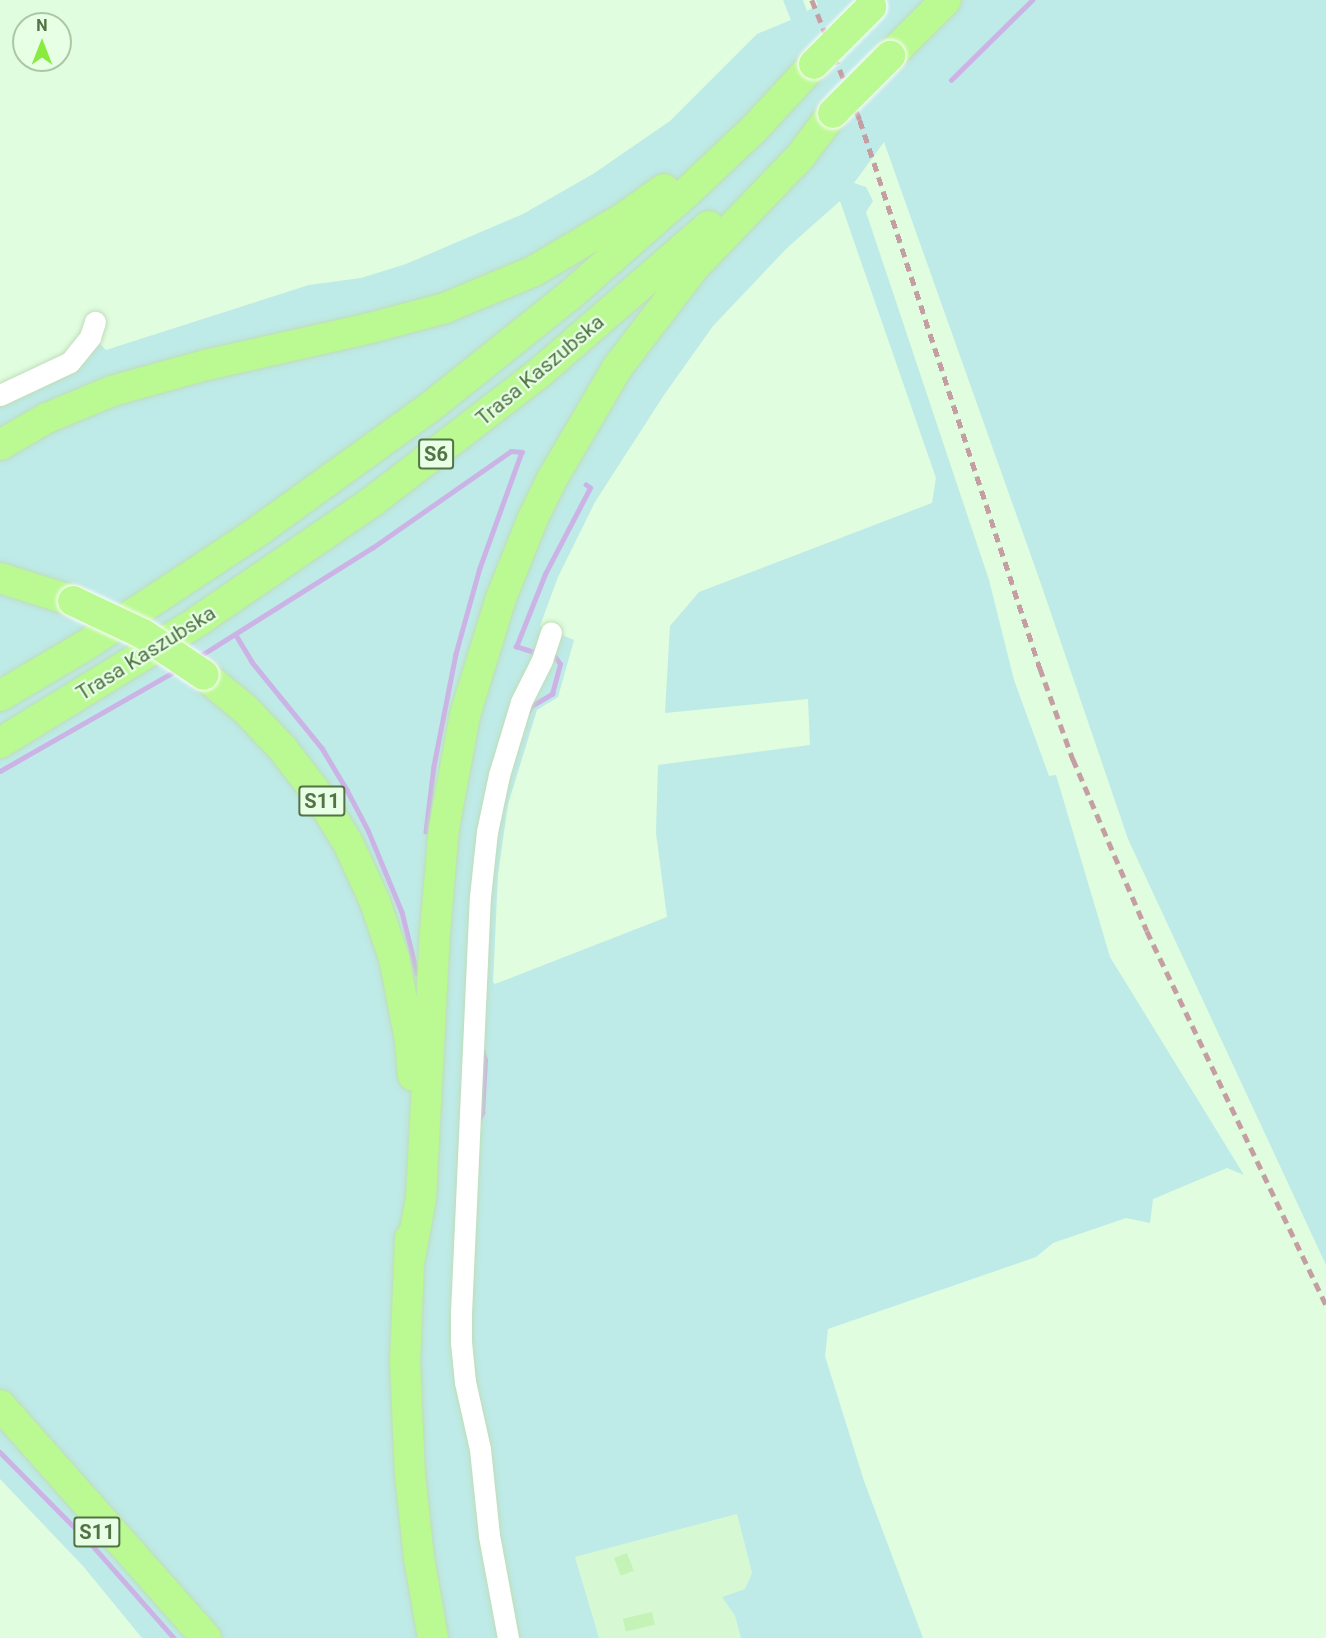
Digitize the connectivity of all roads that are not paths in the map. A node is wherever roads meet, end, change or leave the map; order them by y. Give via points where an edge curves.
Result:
1 (946, 0) edge
2 (874, 3) edge
3 (814, 64) junction
4 (833, 113) junction
5 (96, 322) dead end
6 (0, 395) edge
7 (0, 445) edge
8 (0, 578) edge
9 (551, 632) dead end
10 (0, 696) edge
11 (0, 742) edge
12 (410, 1258) junction
13 (0, 1405) edge
14 (0, 1431) edge
15 (190, 1638) edge
16 (206, 1638) edge
17 (434, 1638) edge
18 (508, 1638) edge

1 - 4 highway, Trasa Kaszubska / S6, bridge
2 - 3 highway, Trasa Kaszubska / S6, bridge
3 - 7 highway via 653,197 534,271 445,308 112,391 48,418
3 - 10 highway, Trasa Kaszubska / S6 via 686,194 569,296 438,401 261,529 83,647
4 - 11 highway, Trasa Kaszubska / S6 via 547,367 373,501 198,621
4 - 12 highway via 799,158 695,266 617,368 547,489 501,597 465,715 444,828 421,1198
5 - 6 lane via 90,337 70,362
8 - 12 highway, S11, bridge via 73,601 143,634 204,675 262,726 313,788 357,860 387,934 400,982 413,1073
9 - 18 lane via 521,702 487,832 480,897 461,1301 465,1382 480,1449 489,1535
12 - 17 highway, S11 via 405,1361 409,1450 419,1558
13 - 16 highway
14 - 15 highway, S11 via 75,1507

